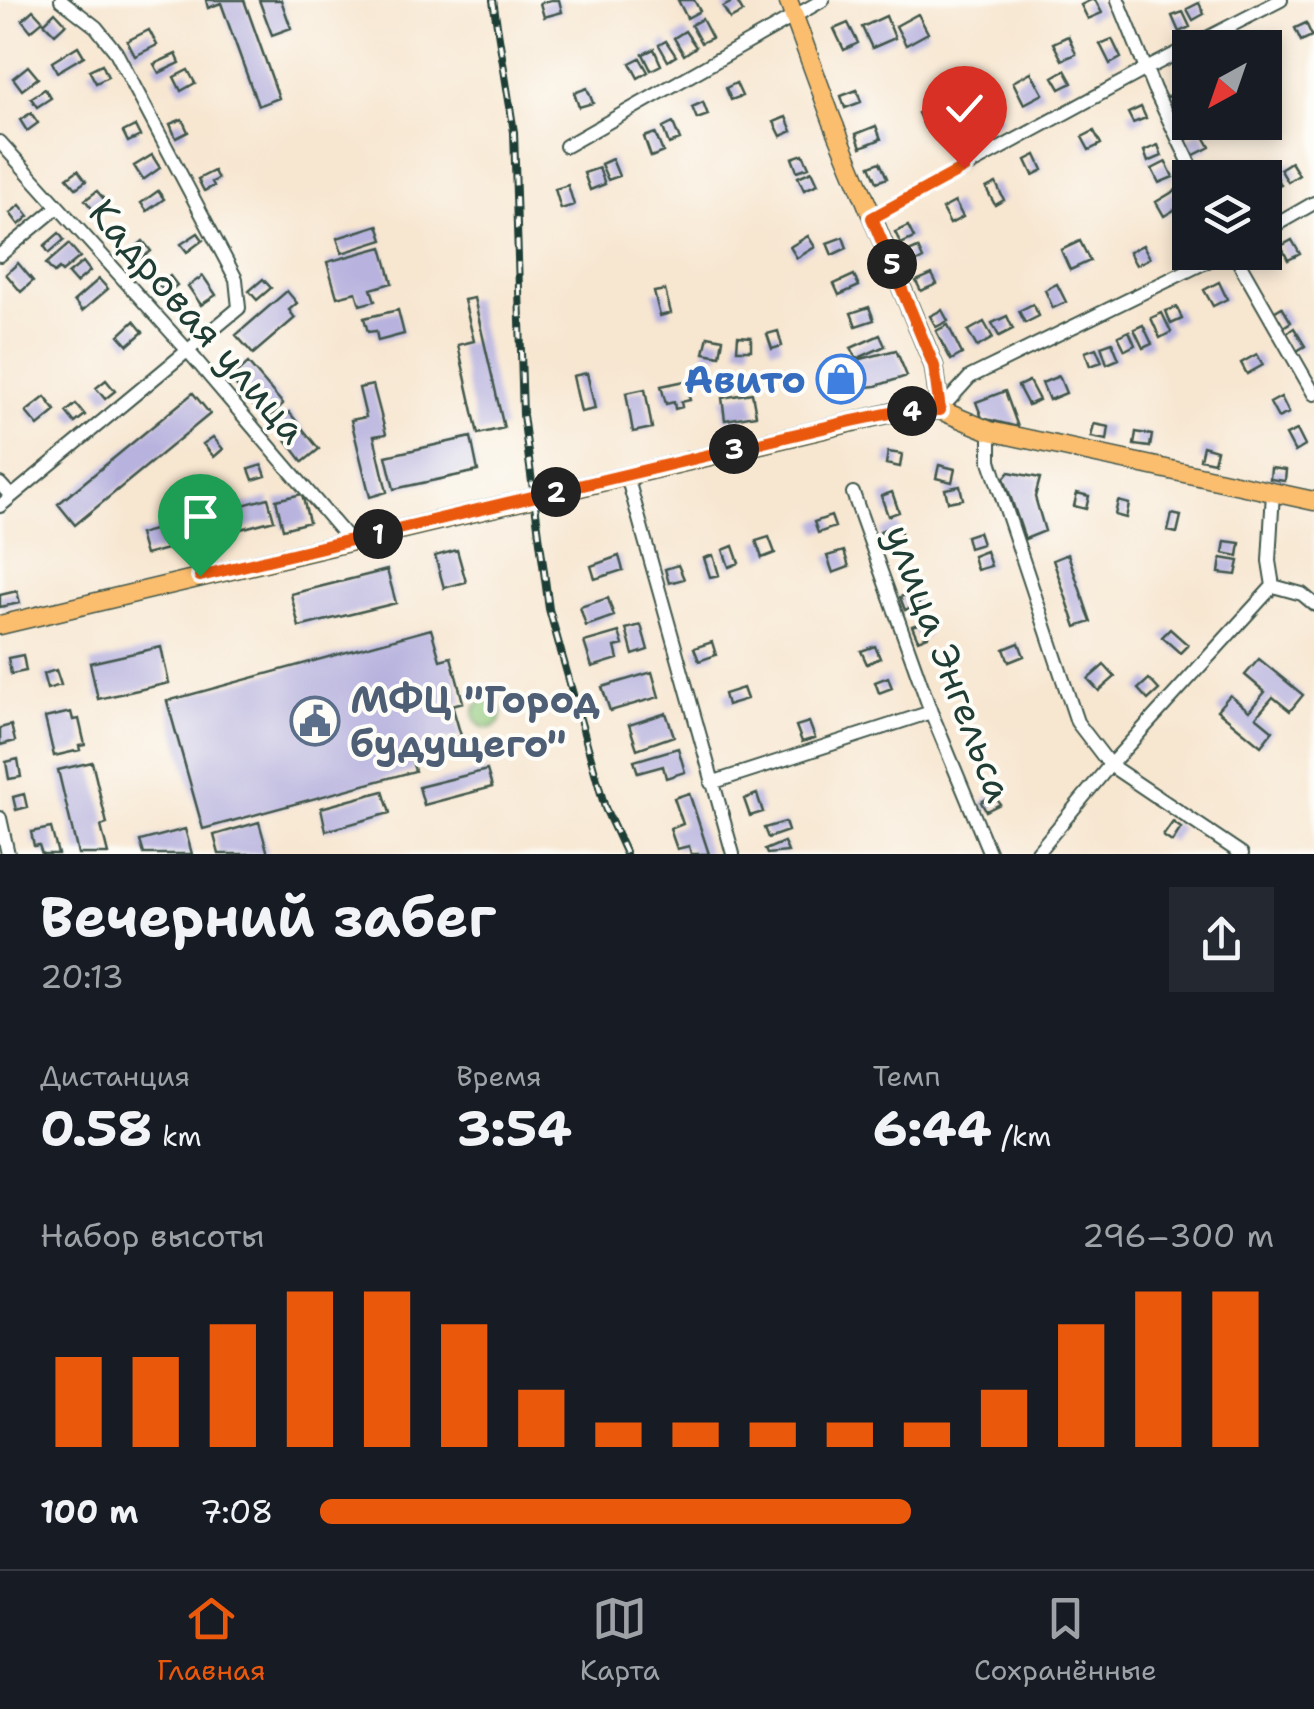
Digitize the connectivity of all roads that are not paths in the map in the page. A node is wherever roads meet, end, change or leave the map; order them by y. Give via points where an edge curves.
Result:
1 (61, 0) edge
2 (823, 0) edge
3 (1118, 0) edge
4 (1281, 0) edge
5 (790, 8) edge
6 (1148, 68) junction
7 (0, 142) edge
8 (566, 146) dead end
9 (1188, 160) edge
10 (1314, 204) edge
11 (58, 207) junction
12 (872, 218) junction
13 (1282, 222) edge
14 (0, 256) edge
15 (1193, 270) edge
16 (1241, 270) edge
17 (189, 352) junction
18 (1314, 394) edge
19 (940, 410) junction
20 (990, 431) junction
21 (627, 476) junction
22 (0, 484) edge
23 (854, 492) dead end
24 (1273, 492) junction
25 (6, 501) edge
26 (1314, 501) edge
27 (350, 540) junction
28 (1273, 586) junction
29 (1314, 604) edge
30 (0, 626) edge
31 (931, 712) junction
32 (1110, 766) junction
33 (711, 783) junction
34 (0, 818) edge
35 (8, 854) edge
36 (733, 854) edge
37 (990, 854) edge
38 (1036, 854) edge
39 (1242, 854) edge

1 - 17 street via 96,26 116,52 236,279 239,308
2 - 5 street
3 - 6 street
4 - 6 street
5 - 8 street
5 - 12 main road
6 - 9 street
6 - 12 street
7 - 11 street, Кадровая улица
10 - 13 street
11 - 14 street
11 - 17 street, Кадровая улица
12 - 19 main road via 934,366
15 - 19 street via 970,377
16 - 18 street
17 - 25 street
17 - 27 street, Кадровая улица
19 - 20 main road
19 - 21 main road via 900,411
20 - 24 main road
20 - 32 street via 990,461 1078,722
21 - 27 main road
21 - 33 street
22 - 25 street
23 - 31 street, улица Энгельса
24 - 26 main road
24 - 28 street
27 - 30 main road
28 - 29 street
28 - 32 street
31 - 33 street
31 - 37 street, улица Энгельса
32 - 38 street
32 - 39 street
33 - 36 street
34 - 35 street

